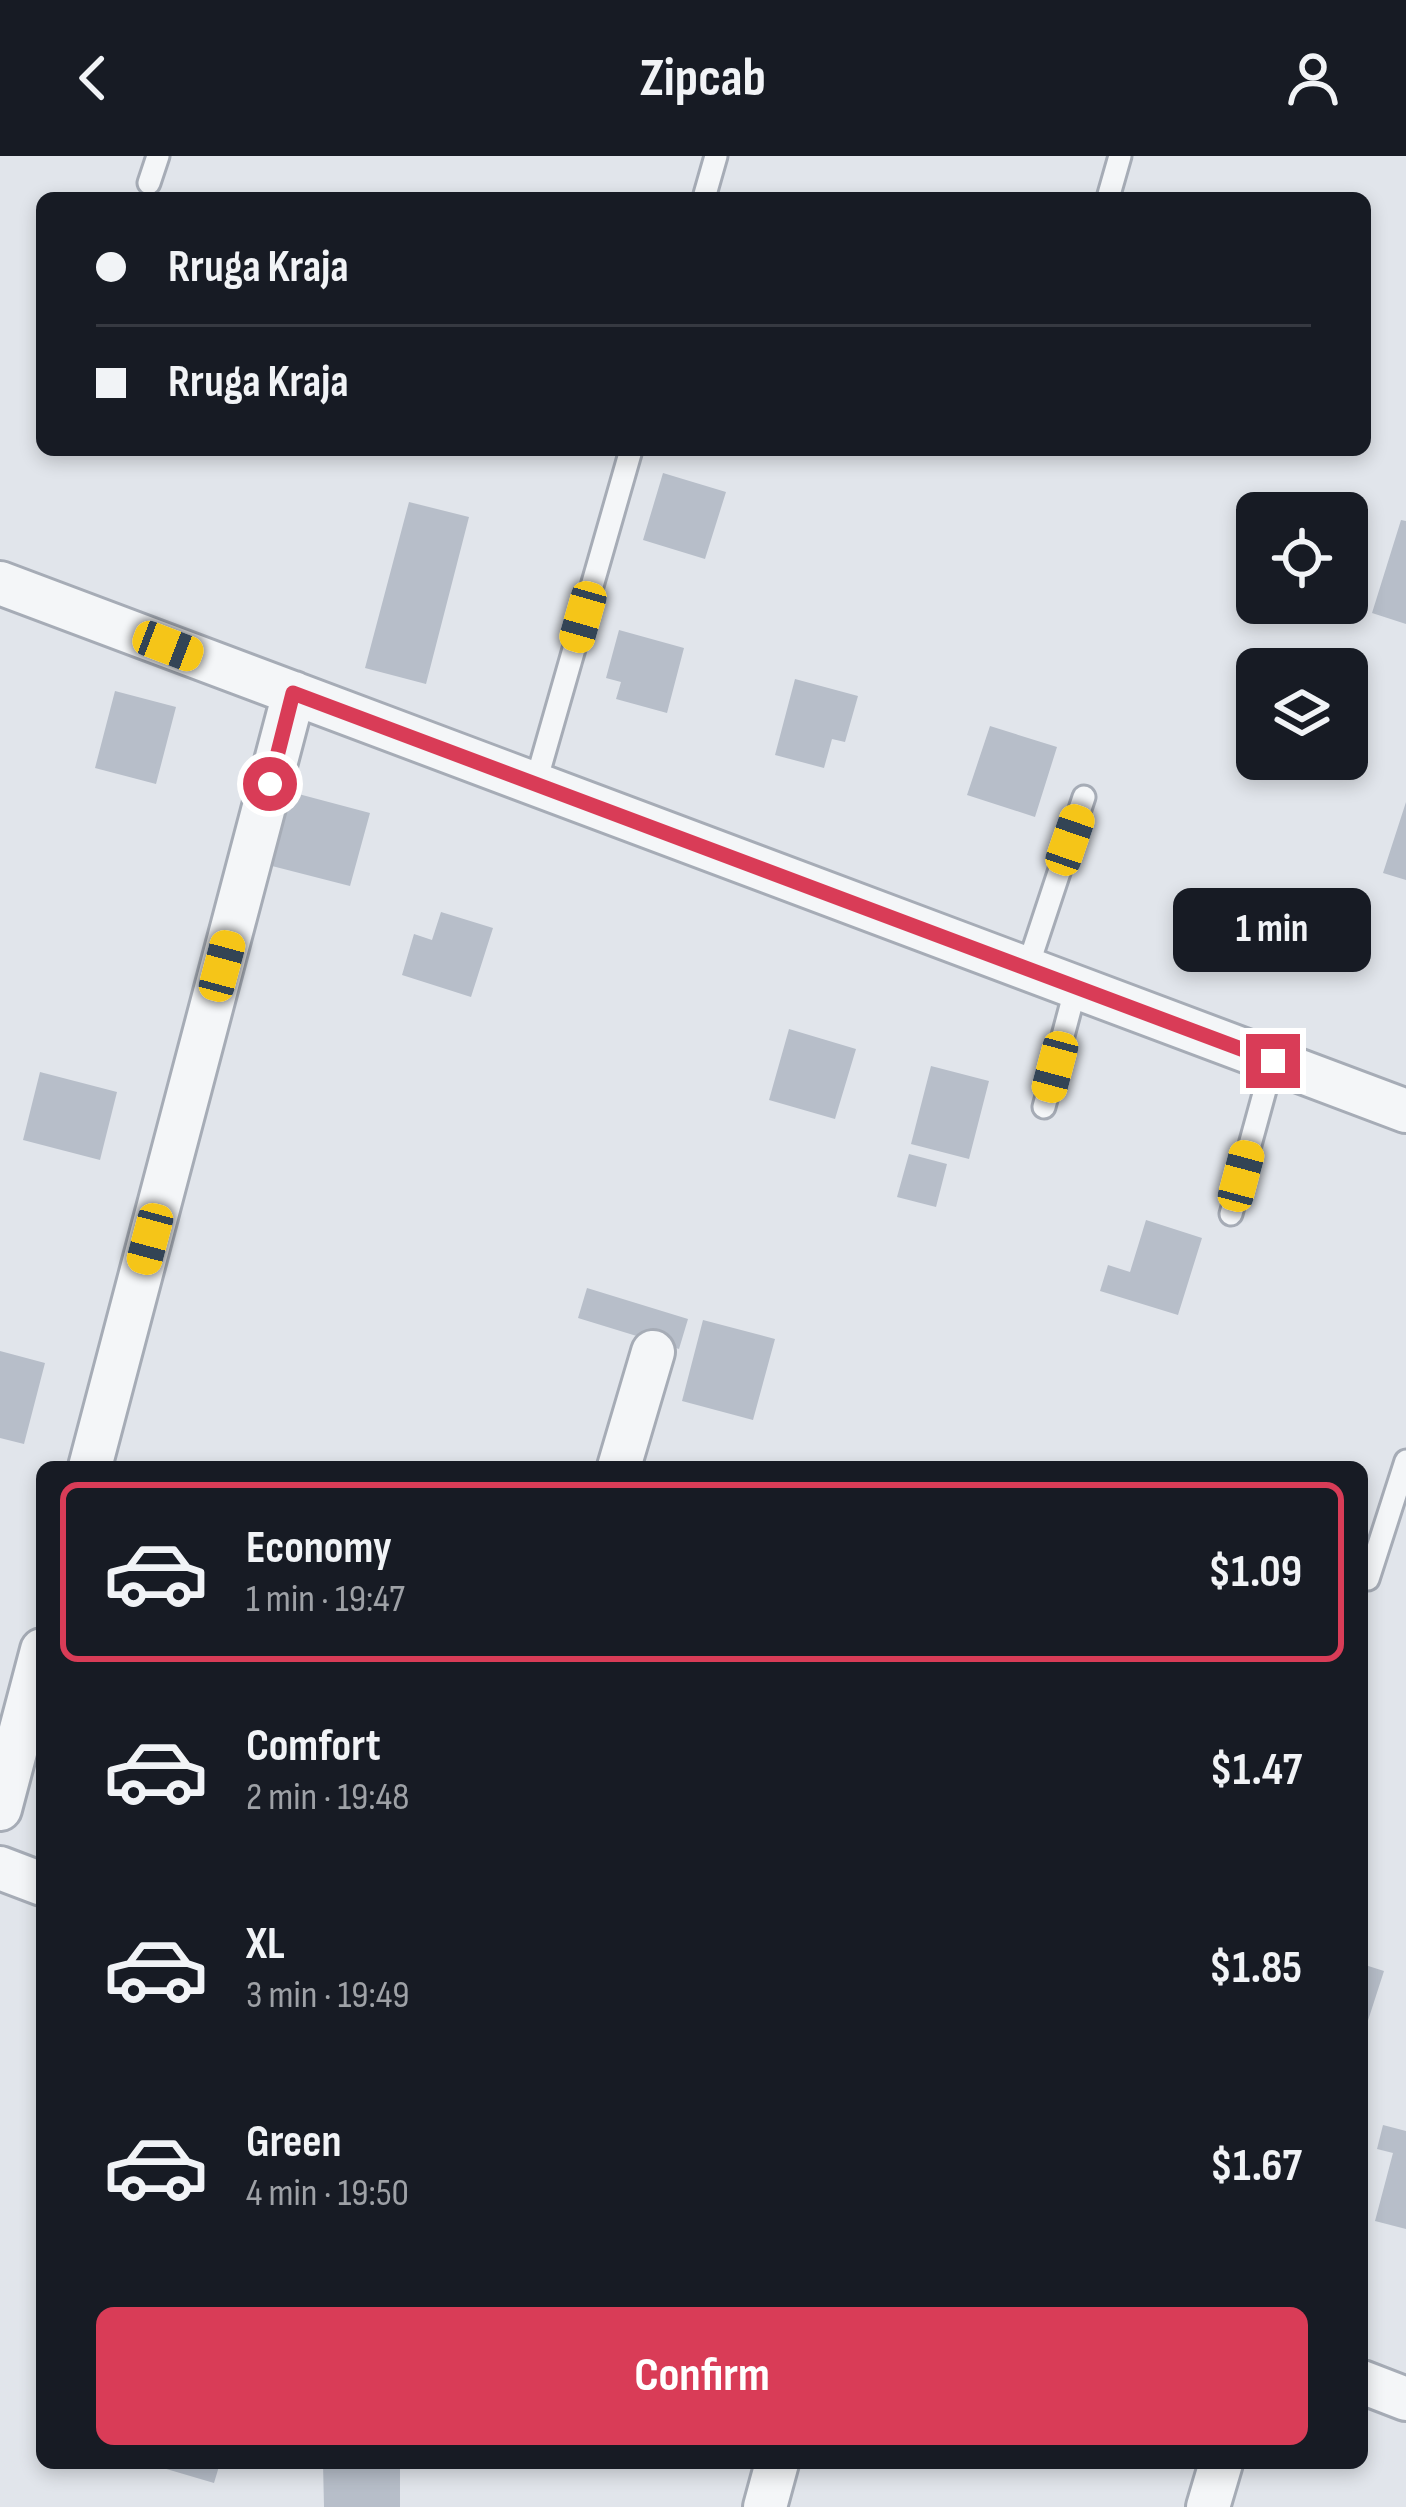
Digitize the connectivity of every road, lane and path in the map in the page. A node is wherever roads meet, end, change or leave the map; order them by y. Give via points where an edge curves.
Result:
1 (158, 156) edge
2 (716, 156) edge
3 (1120, 156) edge
4 (149, 183) dead end
5 (706, 192) edge
6 (1110, 192) edge
7 (630, 456) edge
8 (0, 583) edge
9 (293, 693) junction
10 (535, 785) junction
11 (1084, 797) dead end
12 (1027, 969) junction
13 (1076, 987) junction
14 (1273, 1061) junction
15 (1044, 1107) dead end
16 (1406, 1111) edge
17 (1231, 1214) dead end
18 (653, 1352) dead end
19 (92, 1461) edge
20 (621, 1461) edge
21 (1406, 1461) edge
22 (1368, 1579) dead end
23 (36, 1673) edge
24 (0, 1809) edge
25 (0, 1868) edge
26 (36, 1882) edge
27 (1368, 2384) edge
28 (1406, 2398) edge
29 (775, 2469) edge
30 (1218, 2469) edge
31 (765, 2507) edge
32 (1208, 2507) edge

1 - 4 lane
2 - 5 lane
3 - 6 lane
7 - 10 lane
8 - 9 street
9 - 10 street
9 - 19 street
10 - 12 street
11 - 12 lane
12 - 13 street
13 - 14 street
13 - 15 lane
14 - 16 street
14 - 17 lane
18 - 20 street
21 - 22 lane
23 - 24 street
25 - 26 street
27 - 28 street
29 - 31 street
30 - 32 street

